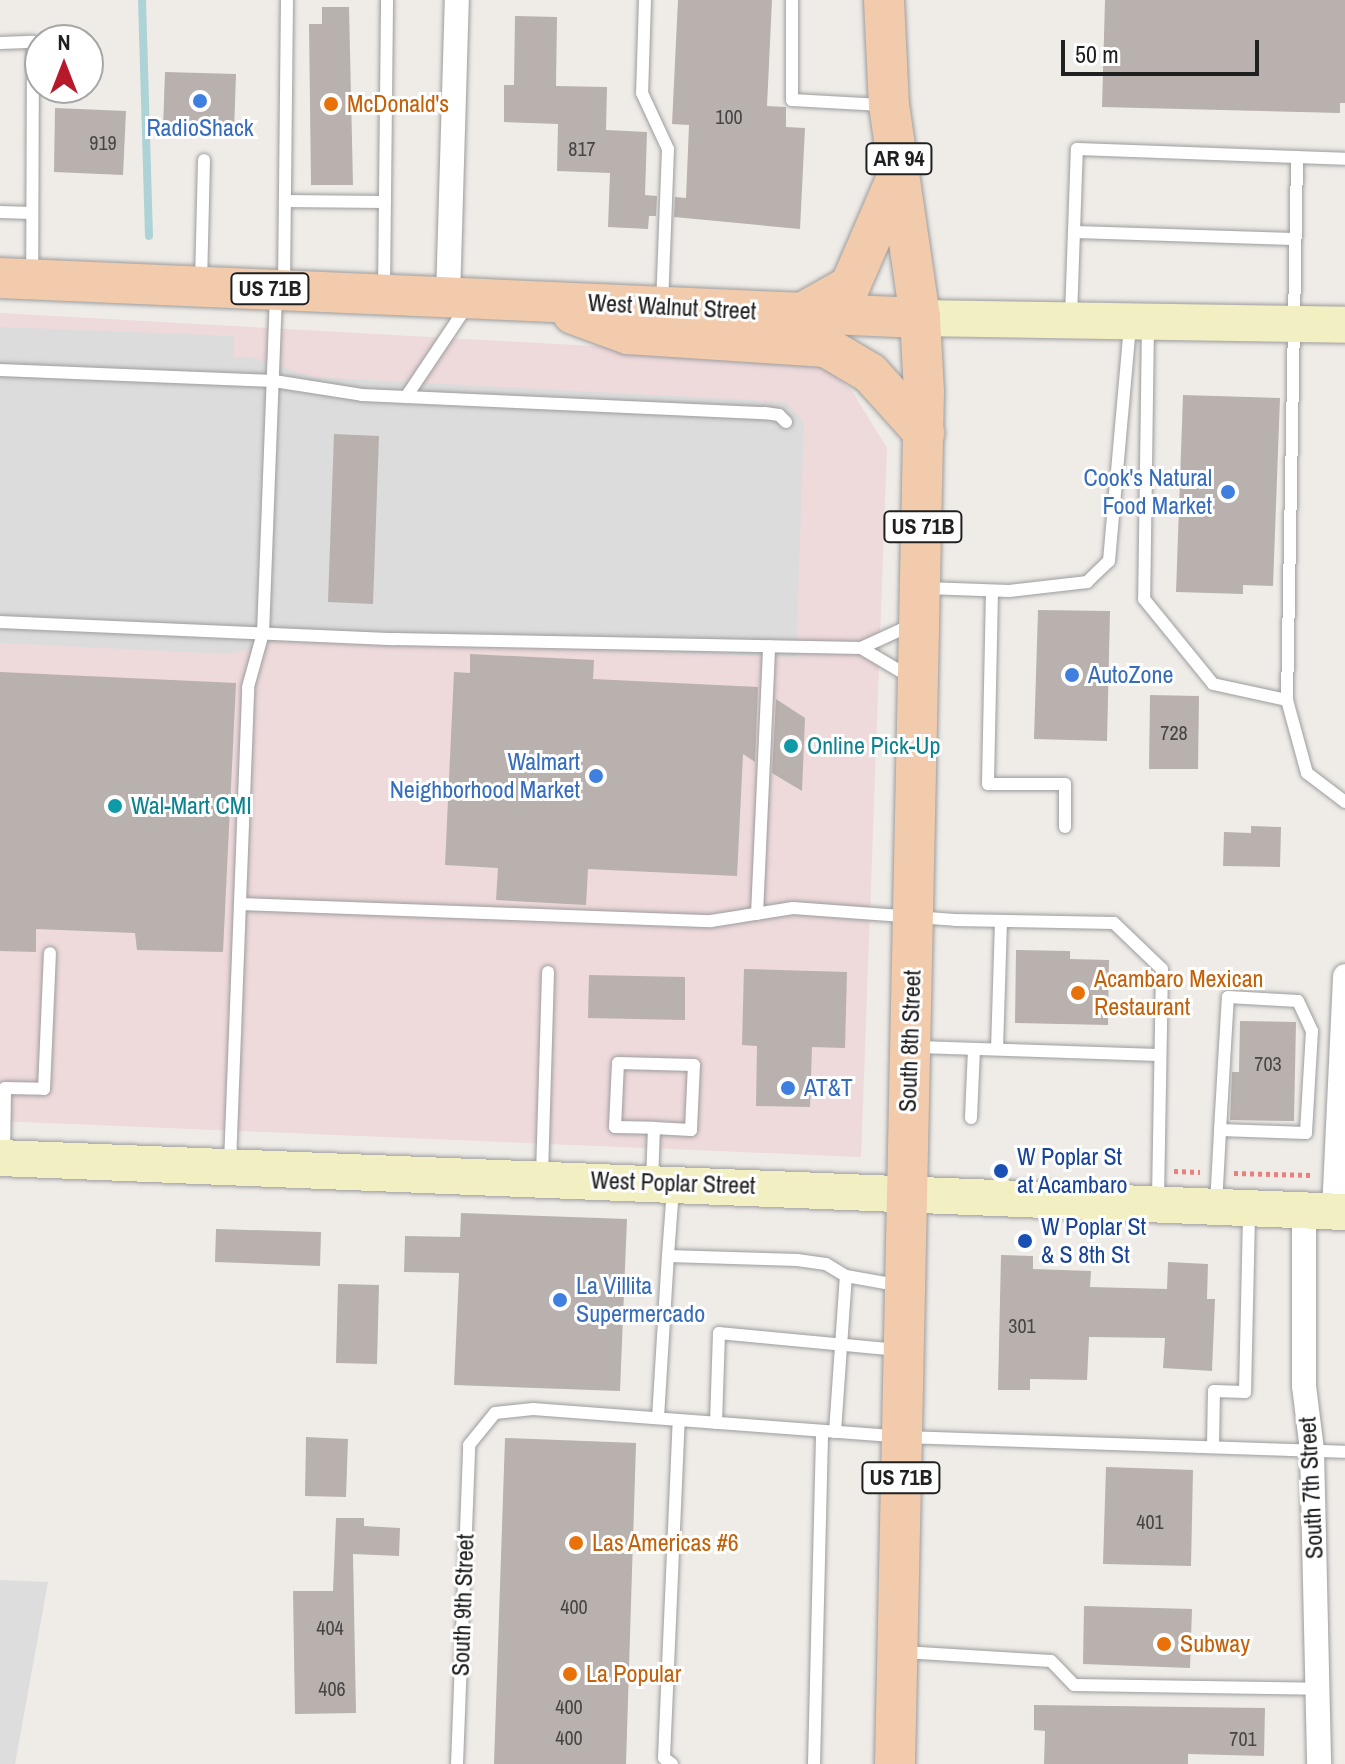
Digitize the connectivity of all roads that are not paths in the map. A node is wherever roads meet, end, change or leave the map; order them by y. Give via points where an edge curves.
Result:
1 (287, 0) edge
2 (387, 0) edge
3 (457, 0) edge
4 (645, 0) edge
5 (792, 0) edge
6 (884, 0) edge
7 (0, 43) edge
8 (889, 105) junction
9 (1297, 157) junction
10 (1345, 159) edge
11 (204, 160) dead end
12 (900, 170) junction
13 (285, 201) junction
14 (385, 202) junction
15 (0, 212) edge
16 (32, 213) junction
17 (1074, 232) junction
18 (1295, 239) junction
19 (16, 279) edge
20 (201, 287) junction
21 (280, 290) junction
22 (384, 295) junction
23 (460, 298) junction
24 (539, 301) junction
25 (662, 307) junction
26 (802, 313) junction
27 (920, 318) junction
28 (1071, 320) junction
29 (1140, 321) junction
30 (1292, 324) junction
31 (1345, 325) edge
32 (0, 370) edge
33 (274, 381) junction
34 (406, 397) junction
35 (786, 422) dead end
36 (924, 433) junction
37 (992, 591) junction
38 (922, 604) junction
39 (0, 622) edge
40 (263, 633) junction
41 (769, 646) junction
42 (861, 648) junction
43 (921, 684) junction
44 (1287, 700) junction
45 (1345, 802) edge
46 (1065, 827) dead end
47 (240, 904) junction
48 (757, 914) junction
49 (914, 917) junction
50 (1001, 921) junction
51 (50, 953) dead end
52 (548, 972) dead end
53 (1345, 976) edge
54 (910, 1046) junction
55 (974, 1049) junction
56 (997, 1049) junction
57 (1160, 1055) junction
58 (2, 1104) edge
59 (1342, 1114) edge
60 (971, 1118) dead end
61 (654, 1128) junction
62 (1220, 1130) junction
63 (2, 1158) edge
64 (230, 1166) junction
65 (542, 1178) junction
66 (663, 1182) junction
67 (907, 1192) junction
68 (1158, 1205) junction
69 (1233, 1209) junction
70 (1328, 1212) edge
71 (668, 1256) junction
72 (846, 1276) junction
73 (905, 1287) junction
74 (839, 1342) junction
75 (903, 1351) junction
76 (658, 1418) junction
77 (679, 1420) junction
78 (716, 1423) junction
79 (828, 1432) junction
80 (902, 1437) junction
81 (1213, 1447) junction
82 (1312, 1450) junction
83 (1345, 1452) edge
84 (898, 1652) junction
85 (1317, 1689) junction
86 (457, 1764) edge
87 (672, 1764) edge
88 (814, 1764) edge
89 (895, 1764) edge
90 (1319, 1764) edge

1 - 13 lane
2 - 14 lane
3 - 23 street
4 - 25 lane via 642,93 668,149
5 - 8 lane via 792,100
6 - 8 main road, AR 94
7 - 16 lane via 33,42
8 - 12 main road, AR 94
9 - 10 lane
9 - 17 lane via 1077,149
9 - 18 lane
11 - 20 lane
12 - 26 main road, AR 94 via 850,286
12 - 27 main road, AR 94
13 - 14 lane
13 - 21 lane
14 - 22 lane
15 - 16 lane
16 - 19 lane
17 - 18 lane
17 - 28 lane
18 - 30 lane
19 - 20 main road, West Walnut Street / US 71B
20 - 21 main road, West Walnut Street / US 71B
21 - 22 main road, West Walnut Street / US 71B
21 - 33 lane
22 - 23 main road, West Walnut Street / US 71B
23 - 24 main road, West Walnut Street / US 71B
23 - 34 lane
24 - 25 main road, West Walnut Street / US 71B
24 - 36 main road, US 71B via 628,334 826,347 870,373
25 - 26 main road, West Walnut Street / US 71B
26 - 27 main road, West Walnut Street / US 71B
27 - 28 street, West Walnut Street
27 - 36 main road, South 8th Street / US 71B
28 - 29 street, West Walnut Street
29 - 30 street, West Walnut Street
29 - 37 lane via 1109,561 1087,582
29 - 44 lane via 1144,599 1213,684
30 - 31 street, West Walnut Street
30 - 44 lane
32 - 33 lane
33 - 34 lane
33 - 40 lane
34 - 35 lane via 765,413
36 - 38 main road, South 8th Street / US 71B
37 - 38 lane
37 - 46 lane via 988,784 1065,784
38 - 42 lane
38 - 43 main road, South 8th Street / US 71B
39 - 40 lane
40 - 41 lane
40 - 47 lane via 248,687
41 - 42 lane
41 - 48 lane
42 - 43 lane
43 - 49 main road, South 8th Street / US 71B
44 - 45 lane via 1307,773
47 - 48 lane via 711,921
47 - 64 lane
48 - 49 lane via 793,908
49 - 50 lane
49 - 54 main road, South 8th Street / US 71B
50 - 56 lane
50 - 57 lane via 1114,923 1162,969
51 - 58 lane via 44,1089 5,1088
52 - 65 lane
53 - 59 street, South 7th Street
54 - 55 lane
54 - 67 main road, South 8th Street / US 71B
55 - 56 lane
55 - 60 lane
56 - 57 lane
57 - 68 lane
58 - 63 lane
59 - 70 street, South 7th Street
61 - 61 lane via 691,1130 694,1065 618,1063 615,1127
61 - 66 lane
62 - 62 lane via 1306,1133 1312,1031 1298,1001 1228,997
62 - 69 lane
63 - 64 street, West Poplar Street
64 - 65 street, West Poplar Street
65 - 66 street, West Poplar Street
66 - 67 street, West Poplar Street
66 - 71 lane
67 - 68 street, West Poplar Street
67 - 73 main road, South 8th Street / US 71B
68 - 69 street, West Poplar Street
69 - 70 street, West Poplar Street
69 - 81 lane via 1245,1392 1214,1391
70 - 82 street, South 7th Street via 1304,1386
71 - 72 lane via 797,1260 826,1264
71 - 76 lane
72 - 73 lane
72 - 74 lane
73 - 75 main road, South 8th Street / US 71B
74 - 75 lane
74 - 78 lane via 719,1333
74 - 79 lane
75 - 80 main road, South 8th Street / US 71B
76 - 77 lane
76 - 86 lane, South 9th Street via 533,1409 495,1413 469,1445
77 - 78 lane
77 - 87 lane via 664,1758
78 - 79 lane
79 - 80 lane
79 - 88 lane
80 - 81 lane
80 - 84 main road, South 8th Street / US 71B
81 - 82 lane
82 - 83 lane
82 - 85 street, South 7th Street
84 - 85 lane via 1051,1661 1074,1685
84 - 89 main road, South 8th Street / US 71B
85 - 90 street, South 7th Street

